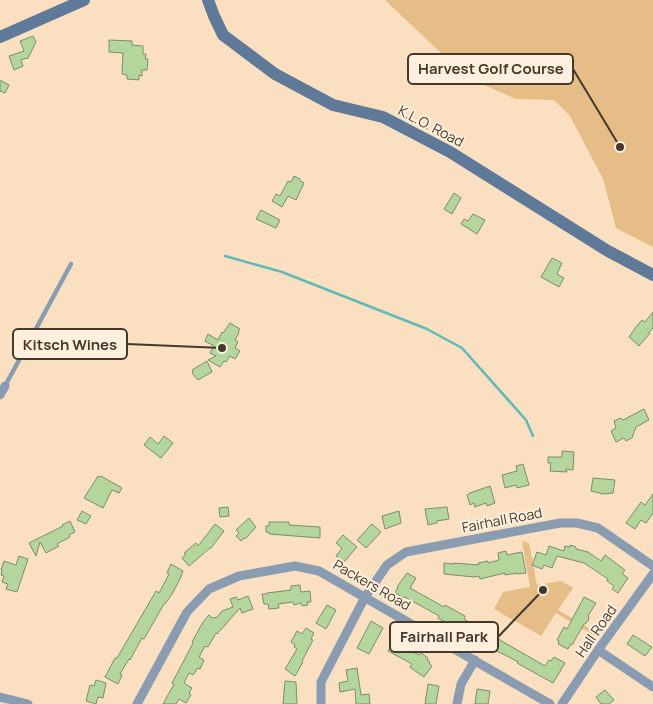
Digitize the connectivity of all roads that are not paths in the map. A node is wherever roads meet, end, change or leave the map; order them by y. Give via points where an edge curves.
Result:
1 (84, 0) edge
2 (208, 0) edge
3 (1, 35) edge
4 (71, 264) dead end
5 (653, 275) edge
6 (5, 386) joint
7 (0, 395) edge
8 (653, 566) edge
9 (653, 574) edge
10 (365, 597) junction
11 (598, 650) junction
12 (475, 660) junction
13 (653, 686) edge
14 (0, 697) edge
15 (28, 704) edge
16 (137, 704) edge
17 (321, 704) edge
18 (457, 704) edge
19 (550, 704) edge
20 (562, 704) edge

1 - 3 main road
2 - 5 main road, K.L.O. Road via 223,35 274,74 333,105 383,117 450,152 608,251
4 - 6 lane
6 - 7 street
8 - 10 street, Fairhall Road via 598,528 560,523 406,552 387,564
9 - 11 street, Hall Road
10 - 12 street, Packers Road
10 - 16 street, Packers Road via 319,571 295,566 239,576 210,589 187,612
10 - 17 street, Fairhall Road via 321,682
11 - 13 street
11 - 20 street, Hall Road
12 - 18 street via 461,684
12 - 19 street, Packers Road
14 - 15 street

